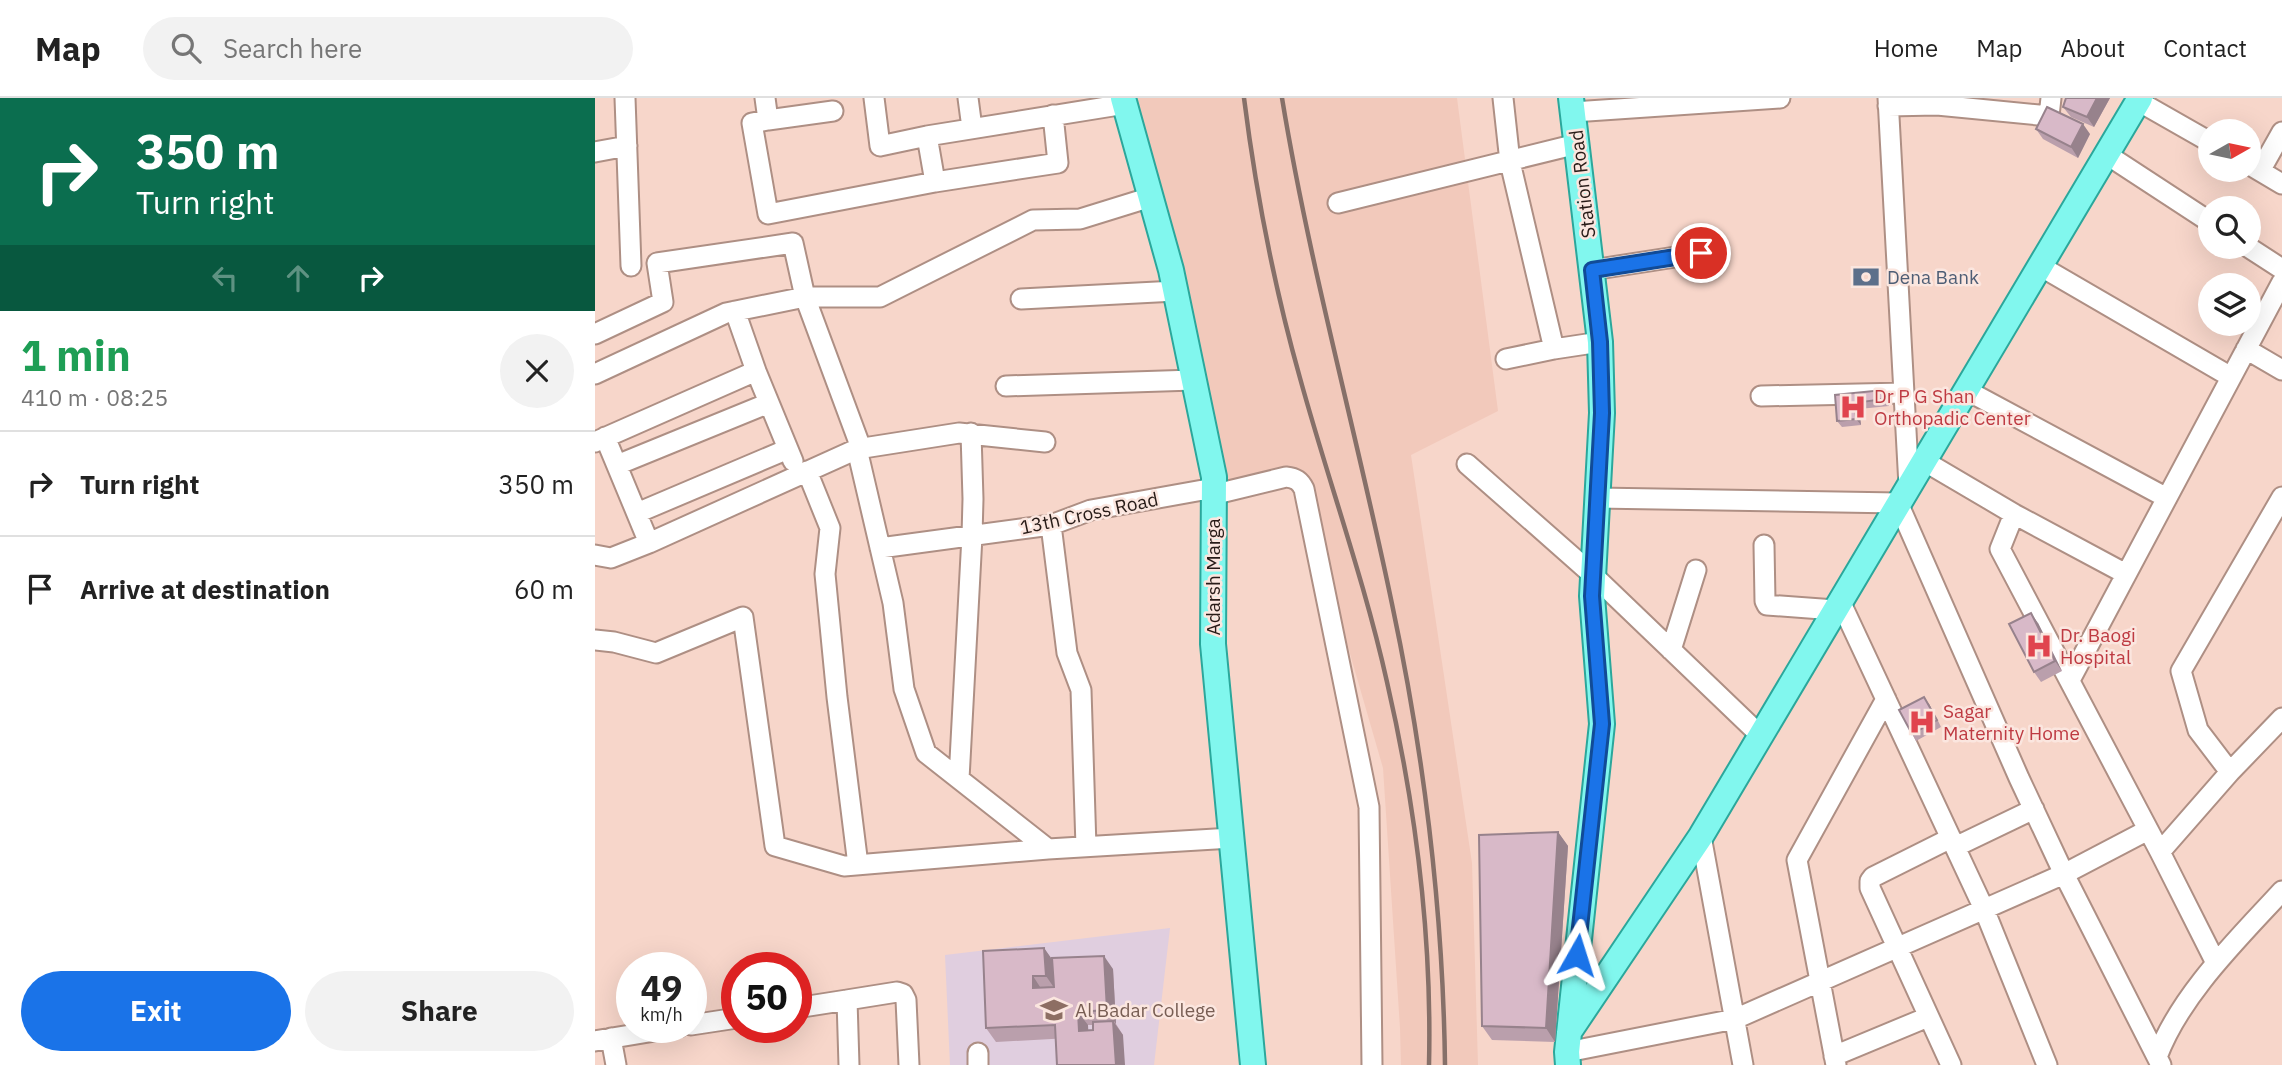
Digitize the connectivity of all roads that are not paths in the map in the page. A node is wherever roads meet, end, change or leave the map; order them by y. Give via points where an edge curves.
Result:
1 (625, 98) edge
2 (765, 98) edge
3 (874, 98) edge
4 (968, 98) edge
5 (1503, 98) edge
6 (1780, 98) edge
7 (2051, 98) edge
8 (2139, 99) edge
9 (1124, 101) edge
10 (1888, 102) edge
11 (1572, 105) edge
12 (1056, 109) edge
13 (834, 111) dead end
14 (768, 120) junction
15 (972, 128) junction
16 (2282, 132) edge
17 (2198, 135) edge
18 (927, 136) junction
19 (1577, 145) junction
20 (627, 146) junction
21 (595, 152) edge
22 (2106, 154) junction
23 (2261, 159) edge
24 (1510, 162) junction
25 (2261, 172) edge
26 (935, 182) junction
27 (2282, 184) edge
28 (1151, 197) junction
29 (1338, 203) dead end
30 (2198, 214) edge
31 (1701, 253) dead end
32 (2261, 255) edge
33 (631, 265) dead end
34 (2040, 266) junction
35 (2282, 269) edge
36 (1592, 270) junction
37 (2282, 282) edge
38 (1175, 291) junction
39 (805, 297) junction
40 (1021, 299) dead end
41 (735, 311) junction
42 (595, 334) edge
43 (1600, 342) junction
44 (1554, 349) junction
45 (2246, 349) junction
46 (1506, 359) dead end
47 (2282, 370) edge
48 (756, 371) junction
49 (595, 374) edge
50 (2231, 377) junction
51 (1194, 380) junction
52 (1006, 386) dead end
53 (1966, 390) junction
54 (1904, 393) junction
55 (1761, 396) dead end
56 (769, 403) junction
57 (971, 433) junction
58 (599, 437) edge
59 (1045, 442) dead end
60 (788, 449) junction
61 (859, 449) junction
62 (1924, 461) junction
63 (1467, 464) dead end
64 (617, 466) junction
65 (803, 473) junction
66 (1213, 491) junction
67 (1903, 495) junction
68 (2282, 497) edge
69 (1597, 498) junction
70 (2167, 498) junction
71 (637, 513) junction
72 (2014, 514) junction
73 (1051, 525) junction
74 (972, 536) junction
75 (649, 542) junction
76 (1764, 544) dead end
77 (880, 548) junction
78 (595, 555) edge
79 (1696, 570) dead end
80 (2126, 574) junction
81 (1593, 575) junction
82 (1838, 605) junction
83 (595, 640) edge
84 (1671, 650) junction
85 (2070, 680) junction
86 (1886, 699) junction
87 (2282, 718) edge
88 (1761, 736) junction
89 (2230, 772) junction
90 (959, 779) junction
91 (2033, 809) junction
92 (2148, 830) junction
93 (1701, 836) junction
94 (1232, 838) junction
95 (1953, 843) junction
96 (1086, 847) junction
97 (1048, 849) junction
98 (2160, 852) junction
99 (858, 865) junction
100 (2064, 874) junction
101 (2282, 891) edge
102 (1984, 909) junction
103 (1898, 947) junction
104 (2216, 963) junction
105 (1819, 982) junction
106 (847, 1000) junction
107 (812, 1005) edge
108 (1928, 1017) junction
109 (1735, 1018) junction
110 (603, 1040) edge
111 (1568, 1050) edge
112 (1835, 1060) edge
113 (2159, 1061) edge
114 (616, 1065) edge
115 (849, 1065) edge
116 (909, 1065) edge
117 (1253, 1065) edge
118 (1372, 1065) edge
119 (1743, 1065) edge
120 (1951, 1065) edge
121 (2047, 1065) edge

1 - 20 street
2 - 14 street
3 - 18 street via 880,146
4 - 15 street
5 - 24 street
6 - 11 street
7 - 10 street via 2049,116
8 - 17 street
8 - 22 main road
9 - 12 street
9 - 28 main road, Adarsh Marga
10 - 54 street
11 - 19 main road, Station Road
12 - 15 street
12 - 26 street via 1058,163
13 - 14 street
14 - 26 street via 752,123 768,214
15 - 18 street
16 - 23 street
18 - 26 street
19 - 24 street
19 - 36 main road, Station Road
20 - 21 street
20 - 33 street
22 - 30 street
22 - 34 main road
24 - 29 street
24 - 44 street
25 - 27 street
28 - 38 main road, Adarsh Marga
28 - 39 street via 1080,219 1033,220 880,297
31 - 36 street
32 - 35 street
34 - 50 street
34 - 53 main road
36 - 43 main road, Station Road
37 - 45 street
38 - 40 street
38 - 51 main road, Adarsh Marga
39 - 41 street
39 - 42 street via 793,243 657,263 663,302
39 - 61 street
41 - 48 street
41 - 49 street
43 - 44 street
43 - 69 main road, Station Road
44 - 46 street
45 - 47 street
45 - 50 street
48 - 56 street
48 - 58 street
50 - 70 street
51 - 52 street
51 - 66 main road, Adarsh Marga
53 - 62 main road
53 - 70 street
54 - 55 street
54 - 67 street
56 - 60 street
56 - 64 street
57 - 59 street
57 - 61 street
57 - 74 street
58 - 64 street
60 - 65 street
60 - 71 street
61 - 65 street
61 - 77 street
62 - 67 main road
62 - 72 street
63 - 81 street
64 - 71 street
65 - 75 street
65 - 99 street via 830,528 825,575
66 - 73 street, 13th Cross Road via 1091,510
66 - 94 main road, Adarsh Marga via 1213,644
66 - 118 street, 13th Cross Road via 1286,477 1294,478 1304,489 1369,807
67 - 69 street
67 - 82 main road
67 - 91 street
68 - 89 street via 2181,671 2198,730
69 - 81 main road, Station Road
70 - 80 street
71 - 75 street
72 - 80 street
72 - 85 street via 2000,549
73 - 74 street, 13th Cross Road
73 - 96 street via 1067,653 1081,690
74 - 77 street, 13th Cross Road
74 - 90 street
75 - 78 street via 611,558
76 - 82 street via 1767,605
77 - 90 street via 893,603 904,689 926,752
79 - 84 street
80 - 85 street
81 - 84 street
81 - 111 main road, Station Road via 1602,724
82 - 86 street
82 - 88 main road
83 - 99 street via 656,653 743,617 775,846 844,866
84 - 88 street
85 - 92 street
86 - 95 street
86 - 105 street via 1797,860
87 - 89 street
88 - 93 main road
89 - 98 street
90 - 97 street
91 - 95 street
91 - 100 street
92 - 98 street
92 - 100 street
93 - 109 street
93 - 111 main road
94 - 96 street
94 - 117 main road, Adarsh Marga
95 - 102 street
95 - 103 street via 1870,881
96 - 97 street
97 - 99 street
98 - 104 street
100 - 102 street
100 - 113 street
101 - 104 street
102 - 103 street
102 - 121 street
103 - 105 street
103 - 108 street
104 - 113 street via 2166,1032
105 - 109 street
105 - 112 street
106 - 107 street
106 - 115 street
106 - 116 street via 903,994
108 - 112 street
108 - 120 street
109 - 111 street
109 - 119 street
110 - 114 street

